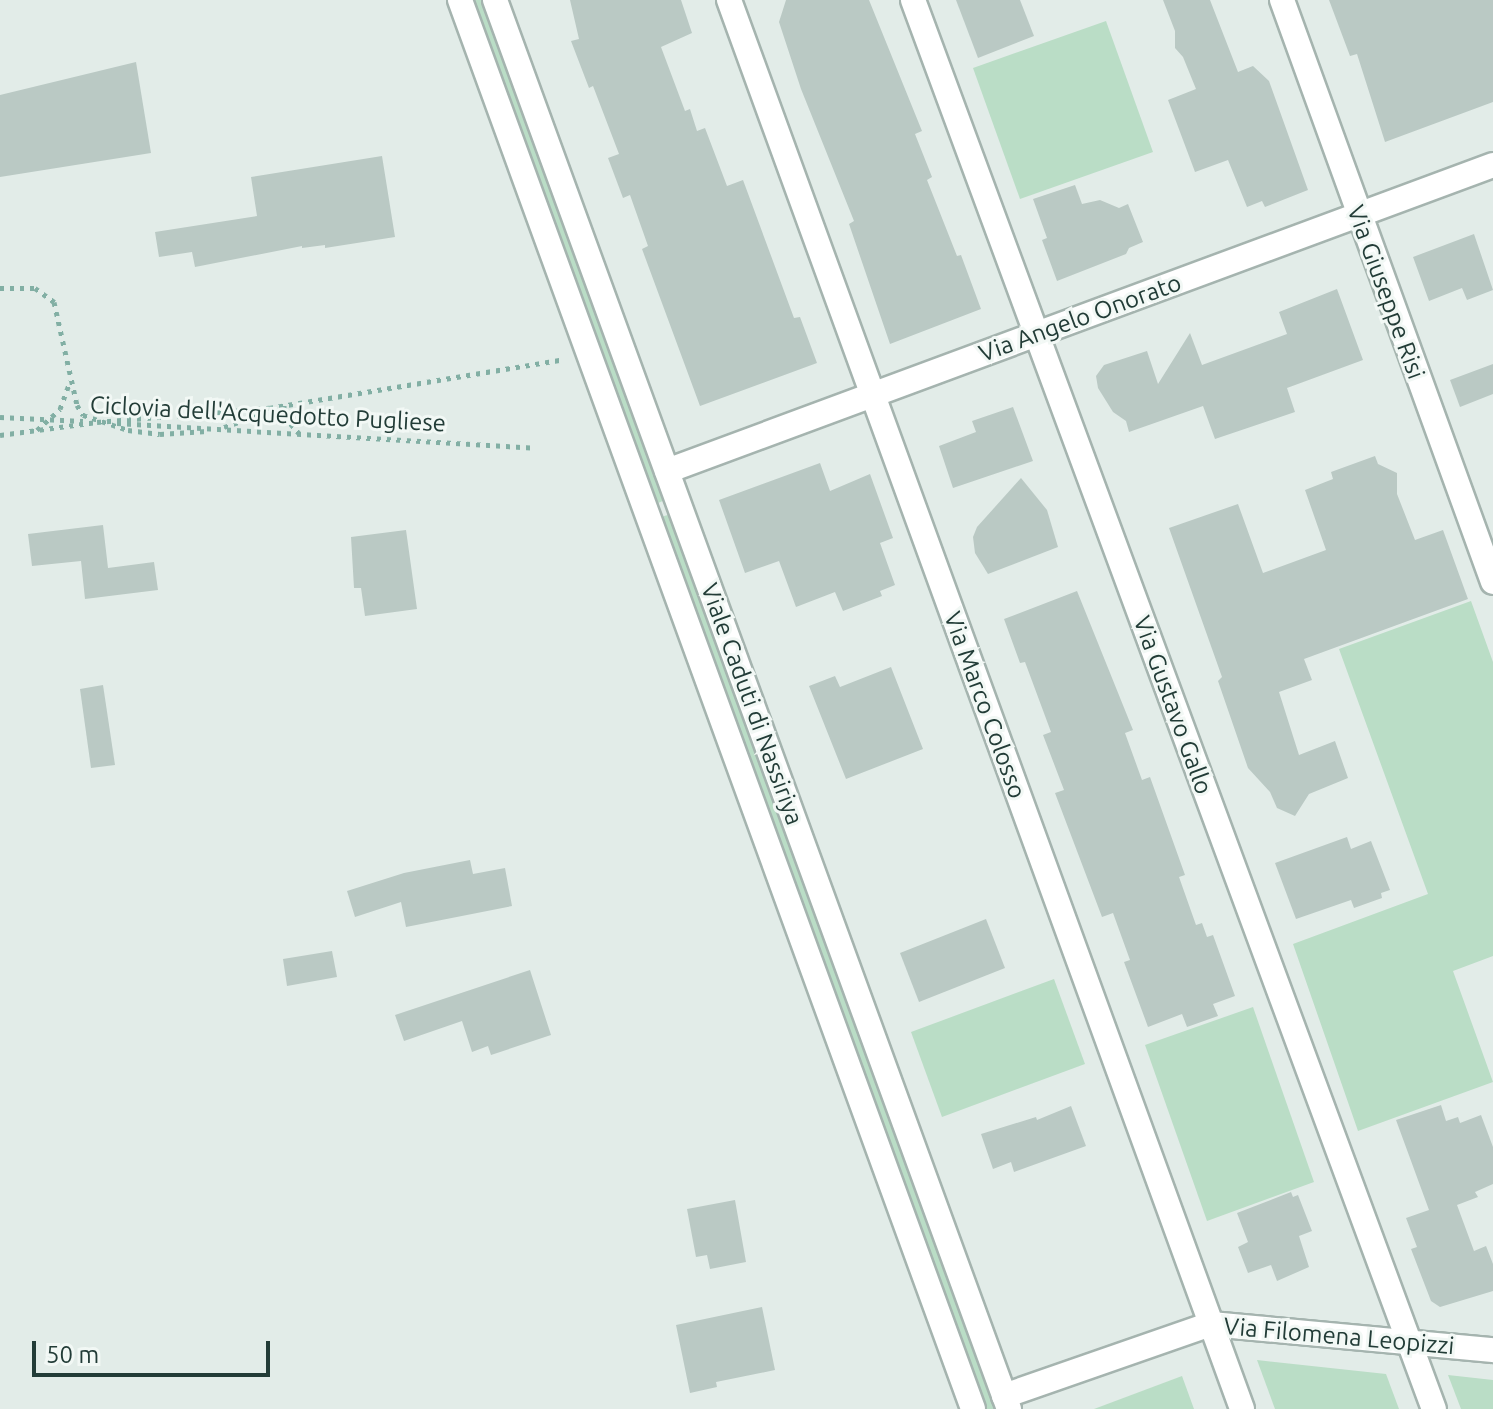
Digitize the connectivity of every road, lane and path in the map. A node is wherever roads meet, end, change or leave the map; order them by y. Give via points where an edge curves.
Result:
1 (460, 0) edge
2 (495, 0) edge
3 (729, 0) edge
4 (913, 0) edge
5 (1282, 0) edge
6 (1493, 165) edge
7 (1358, 215) junction
8 (0, 288) edge
9 (1036, 334) junction
10 (589, 354) junction
11 (71, 379) junction
12 (873, 395) junction
13 (284, 405) junction
14 (0, 417) edge
15 (51, 419) junction
16 (97, 422) junction
17 (218, 429) junction
18 (36, 431) junction
19 (300, 434) junction
20 (0, 435) edge
21 (535, 448) dead end
22 (667, 471) junction
23 (1493, 582) edge
24 (1211, 1324) junction
25 (1410, 1340) junction
26 (1493, 1350) edge
27 (1007, 1403) edge
28 (973, 1409) edge
29 (1242, 1409) edge
30 (1434, 1409) edge

1 - 10 street, Viale Caduti di Nassiriya
2 - 22 street, Viale Caduti di Nassiriya
3 - 12 street, Via Marco Colosso
4 - 9 street, Via Gustavo Gallo
5 - 7 street, Via Giuseppe Risi
6 - 7 street, Via Angelo Onorato
7 - 9 street, Via Angelo Onorato
7 - 23 street, Via Giuseppe Risi
8 - 11 path via 35,288 54,302
9 - 12 street, Via Angelo Onorato
9 - 25 street, Via Gustavo Gallo
10 - 13 path
10 - 28 street, Viale Caduti di Nassiriya
11 - 15 path
11 - 16 path via 83,415
12 - 22 street, Via Angelo Onorato
12 - 24 street, Via Marco Colosso
13 - 16 path
13 - 17 path
13 - 19 path via 284,416
14 - 15 path, Ciclovia dell'Acquedotto Pugliese
15 - 16 path, Ciclovia dell'Acquedotto Pugliese
15 - 18 path
16 - 17 path, Ciclovia dell'Acquedotto Pugliese
16 - 18 path
17 - 19 path, Ciclovia dell'Acquedotto Pugliese
18 - 20 path
19 - 21 path, Ciclovia dell'Acquedotto Pugliese
22 - 27 street, Viale Caduti di Nassiriya
24 - 25 street, Via Filomena Leopizzi
24 - 27 street, Via Filomena Leopizzi
24 - 29 street, Via Marco Colosso
25 - 26 street, Via Filomena Leopizzi
25 - 30 street, Via Gustavo Gallo

